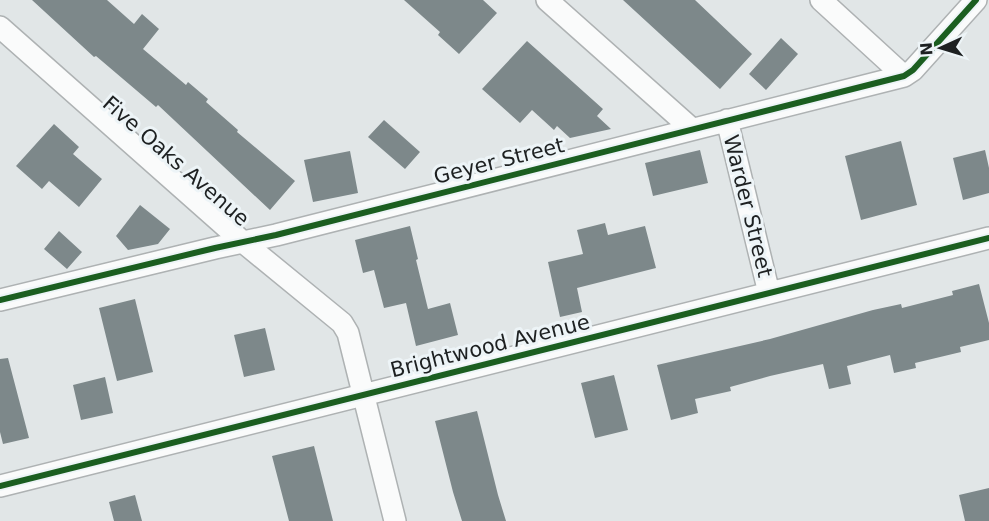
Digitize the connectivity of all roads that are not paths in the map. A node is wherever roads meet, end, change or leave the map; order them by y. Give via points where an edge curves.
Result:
1 (547, 0) edge
2 (821, 0) edge
3 (976, 0) edge
4 (0, 27) edge
5 (904, 76) junction
6 (727, 120) junction
7 (692, 129) junction
8 (989, 238) edge
9 (243, 242) junction
10 (769, 293) junction
11 (0, 300) edge
12 (363, 395) junction
13 (0, 486) edge
14 (395, 521) edge

1 - 7 street, Warder Street
2 - 5 street
3 - 5 street, Geyer Street
4 - 9 street, Five Oaks Avenue
5 - 6 street, Geyer Street
6 - 7 street, Geyer Street
6 - 10 street, Warder Street
7 - 9 street, Geyer Street
8 - 10 street, Brightwood Avenue
9 - 11 street, Geyer Street
9 - 12 street, Five Oaks Avenue via 342,323
10 - 12 street, Brightwood Avenue
12 - 13 street, Brightwood Avenue
12 - 14 street, Five Oaks Avenue

